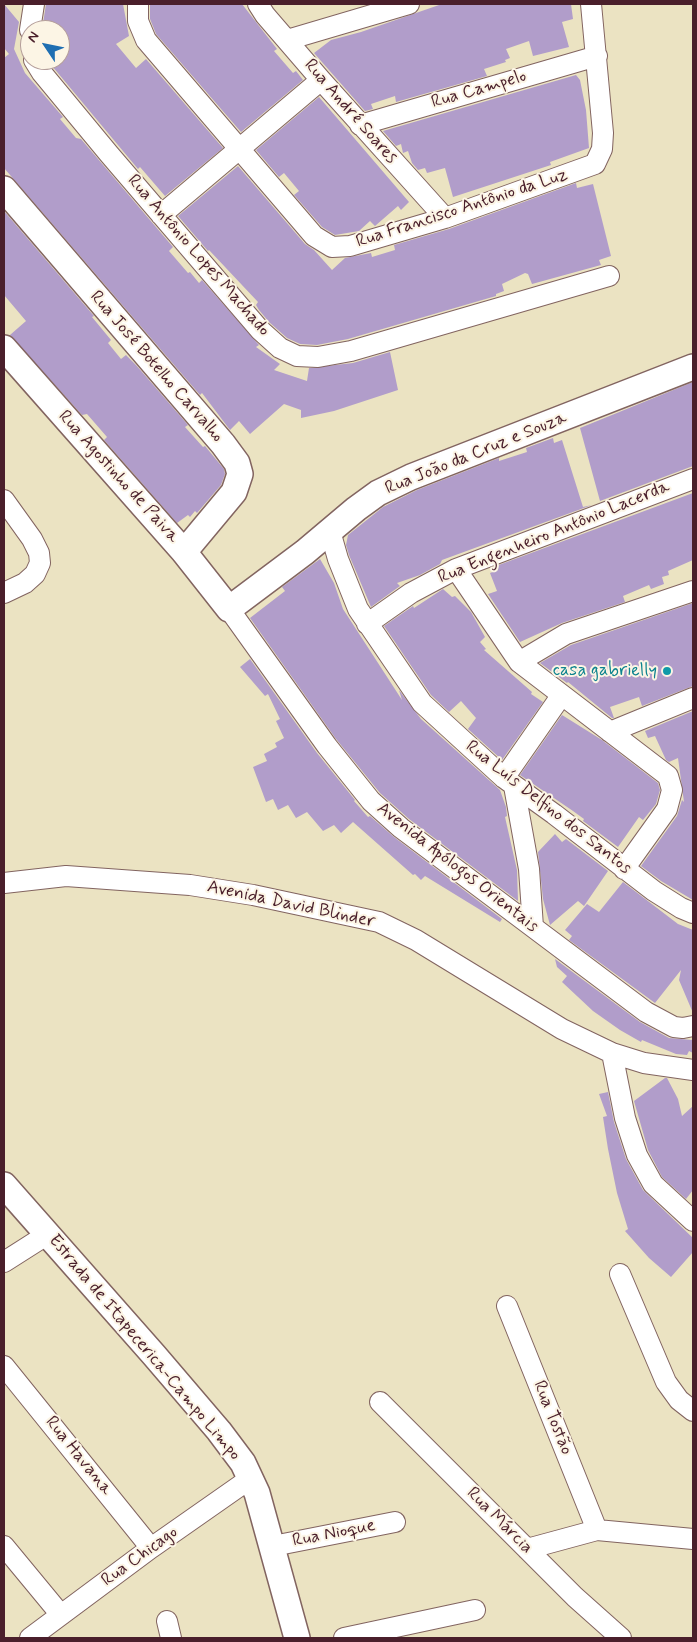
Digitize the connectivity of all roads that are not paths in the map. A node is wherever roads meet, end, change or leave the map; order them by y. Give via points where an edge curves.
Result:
1 (34, 4) edge
2 (138, 4) edge
3 (258, 4) edge
4 (410, 4) edge
5 (591, 4) edge
6 (357, 11) edge
7 (32, 20) edge
8 (287, 40) junction
9 (597, 56) junction
10 (40, 70) edge
11 (321, 80) junction
12 (360, 125) junction
13 (240, 149) junction
14 (4, 189) edge
15 (161, 215) junction
16 (445, 218) junction
17 (609, 276) dead end
18 (6, 354) edge
19 (693, 367) edge
20 (693, 479) edge
21 (4, 500) edge
22 (330, 531) junction
23 (184, 552) junction
24 (456, 570) junction
25 (693, 591) edge
26 (4, 593) edge
27 (229, 609) junction
28 (367, 624) junction
29 (519, 662) junction
30 (561, 696) junction
31 (693, 698) edge
32 (610, 732) junction
33 (509, 782) junction
34 (624, 869) junction
35 (4, 883) edge
36 (693, 913) edge
37 (534, 927) junction
38 (693, 1026) edge
39 (612, 1053) junction
40 (693, 1070) edge
41 (4, 1185) edge
42 (693, 1221) edge
43 (48, 1234) junction
44 (4, 1262) edge
45 (620, 1274) dead end
46 (507, 1306) dead end
47 (4, 1366) edge
48 (380, 1402) dead end
49 (693, 1411) edge
50 (251, 1478) junction
51 (395, 1522) dead end
52 (597, 1530) junction
53 (693, 1539) edge
54 (4, 1546) edge
55 (273, 1546) junction
56 (151, 1548) junction
57 (527, 1549) junction
58 (475, 1610) dead end
59 (61, 1615) junction
60 (30, 1638) edge
61 (297, 1638) edge
62 (344, 1638) edge
63 (621, 1638) edge

1 - 7 street
2 - 13 street, Rua Francisco Antônio da Luz via 138,21 146,40
3 - 8 street, Rua André Soares
4 - 6 street
5 - 9 street, Rua Francisco Antônio da Luz
6 - 8 street
8 - 11 street, Rua André Soares
9 - 12 street, Rua Campelo
9 - 16 street, Rua Francisco Antônio da Luz via 603,133 602,149 595,164
10 - 15 street, Rua Antônio Lopes Machado
11 - 12 street, Rua André Soares
11 - 13 street
12 - 16 street, Rua André Soares
13 - 15 street
13 - 16 street, Rua Francisco Antônio da Luz via 314,236 332,247 350,246
14 - 23 main road, Rua José Botelho Carvalho via 236,463 240,474 234,492
15 - 17 street, Rua Antônio Lopes Machado via 260,330 288,352 307,358 351,351
18 - 23 main road, Rua Agostinho de Paiva
19 - 22 main road, Rua João da Cruz e Souza via 411,477 378,493
20 - 24 street, Rua Engenheiro Antônio Lacerda
21 - 26 street via 32,539 40,563 35,574 25,583
22 - 27 main road, Rua João da Cruz e Souza
22 - 28 street, Rua Luís Delfino dos Santos via 351,593
23 - 27 main road, Rua Agostinho de Paiva
24 - 28 street, Rua Engenheiro Antônio Lacerda via 411,593
24 - 29 street
25 - 29 street via 566,634
27 - 37 street, Avenida Apólogos Orientais via 331,753 371,801 401,828
28 - 33 street, Rua Luís Delfino dos Santos via 422,703
29 - 30 street
30 - 32 street
30 - 33 street
31 - 32 street
32 - 34 street via 644,756 672,783 667,809
33 - 34 street, Rua Luís Delfino dos Santos
33 - 37 street via 529,870
34 - 36 street, Rua Luís Delfino dos Santos via 660,896
35 - 39 street, Avenida David Blinder via 66,876 190,885 379,922 416,940 566,1031
37 - 38 street, Avenida Apólogos Orientais via 646,1012 674,1027
39 - 40 street, Avenida David Blinder via 644,1063
39 - 42 street via 616,1081 637,1155 653,1184
41 - 43 main road, Estrada de Itapecerica-Campo Limpo
43 - 44 street
43 - 50 main road, Estrada de Itapecerica-Campo Limpo via 219,1431
45 - 49 street via 666,1382 678,1400
46 - 52 street, Rua Tostão
47 - 56 street, Rua Havana
48 - 57 street, Rua Márcia
50 - 55 main road, Estrada de Itapecerica-Campo Limpo
50 - 56 street, Rua Chicago
51 - 55 street, Rua Nioque
52 - 53 street
52 - 57 street
54 - 59 street
55 - 61 main road, Estrada de Itapecerica-Campo Limpo
56 - 59 street, Rua Chicago
57 - 63 street, Rua Márcia
58 - 62 street
59 - 60 street, Rua Chicago

